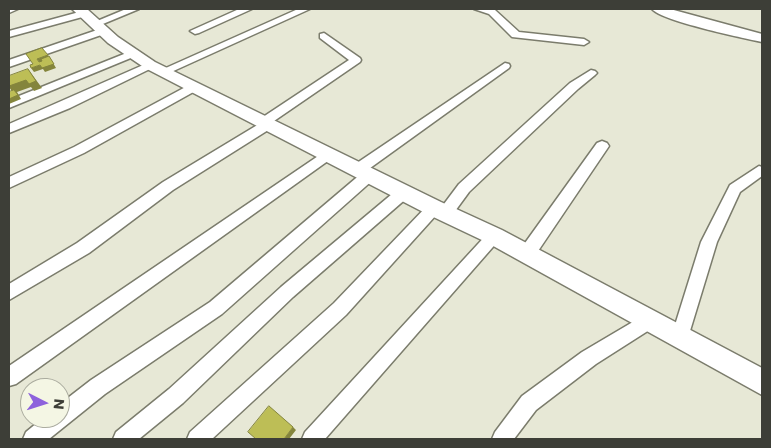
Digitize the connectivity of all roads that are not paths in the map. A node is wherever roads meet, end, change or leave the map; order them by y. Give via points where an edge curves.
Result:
1 (13, 9) edge
2 (134, 9) edge
3 (247, 9) edge
4 (305, 9) edge
5 (479, 9) edge
6 (659, 9) edge
7 (9, 10) edge
8 (90, 19) edge
9 (195, 31) dead end
10 (9, 34) edge
11 (324, 36) dead end
12 (762, 38) edge
13 (584, 42) dead end
14 (134, 53) junction
15 (9, 64) edge
16 (505, 66) dead end
17 (158, 68) junction
18 (591, 73) dead end
19 (193, 88) junction
20 (9, 104) edge
21 (266, 123) junction
22 (9, 129) edge
23 (602, 146) dead end
24 (328, 155) junction
25 (758, 171) dead end
26 (364, 172) junction
27 (9, 183) edge
28 (403, 193) junction
29 (439, 211) junction
30 (494, 236) junction
31 (526, 255) junction
32 (9, 293) edge
33 (648, 320) junction
34 (680, 338) junction
35 (9, 377) edge
36 (762, 382) edge
37 (70, 410) edge
38 (47, 428) edge
39 (33, 439) edge
40 (123, 439) edge
41 (197, 439) edge
42 (312, 439) edge
43 (502, 439) edge

1 - 7 street
2 - 8 street
3 - 9 street
4 - 17 street
5 - 13 street via 492,12 516,35
6 - 12 street
8 - 10 street
8 - 14 street
8 - 15 street
11 - 21 street via 356,60
14 - 17 street
14 - 20 street
16 - 26 street
17 - 19 street
17 - 22 street
18 - 29 street
19 - 21 street
19 - 27 street via 79,150
21 - 24 street
21 - 32 street via 168,186 83,248
23 - 31 street
24 - 26 street
24 - 35 street
25 - 34 street via 735,189 709,242
26 - 28 street
26 - 37 street via 216,308 98,387
28 - 29 street
28 - 40 street via 287,292 176,396
29 - 30 street
29 - 41 street via 340,309
30 - 31 street
30 - 42 street
31 - 33 street
33 - 34 street
33 - 43 street via 589,358 529,404
34 - 36 street
38 - 39 street

